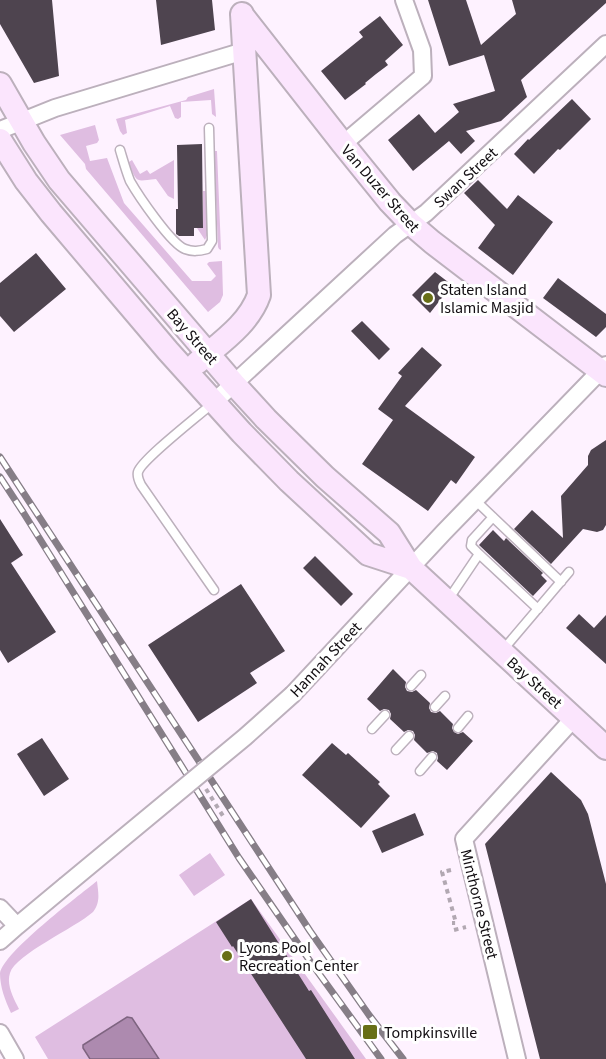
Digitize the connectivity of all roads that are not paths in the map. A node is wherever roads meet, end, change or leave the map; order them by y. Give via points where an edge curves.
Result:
1 (404, 0) edge
2 (241, 8) edge
3 (606, 44) edge
4 (244, 51) junction
5 (0, 84) edge
6 (21, 122) junction
7 (209, 128) dead end
8 (0, 130) edge
9 (0, 140) edge
10 (343, 144) junction
11 (120, 150) dead end
12 (411, 224) junction
13 (208, 354) junction
14 (604, 370) edge
15 (188, 372) junction
16 (234, 384) junction
17 (214, 402) junction
18 (475, 500) junction
19 (493, 517) junction
20 (479, 554) junction
21 (411, 568) junction
22 (569, 572) dead end
23 (561, 582) junction
24 (214, 591) dead end
25 (447, 602) junction
26 (538, 609) junction
27 (501, 651) junction
28 (421, 675) dead end
29 (411, 686) dead end
30 (445, 696) dead end
31 (435, 707) dead end
32 (385, 715) dead end
33 (468, 716) dead end
34 (574, 718) junction
35 (458, 728) dead end
36 (372, 729) dead end
37 (409, 736) dead end
38 (606, 748) edge
39 (396, 750) dead end
40 (432, 757) dead end
41 (420, 771) dead end
42 (0, 908) edge
43 (16, 926) junction
44 (0, 941) edge
45 (0, 1033) edge
46 (15, 1059) edge
47 (517, 1059) edge

1 - 10 street via 422,50 423,76
2 - 4 main road, Van Duzer Street
2 - 10 main road, Van Duzer Street
3 - 12 street, Swan Street
4 - 6 street via 55,108
4 - 13 main road, Van Duzer Street via 259,295 237,328
5 - 6 main road, Bay Street
6 - 8 street
6 - 13 main road, Bay Street via 58,180
7 - 11 lane via 212,241 207,249 195,252 182,248 152,212 130,180
9 - 15 main road, Bay Street via 46,207
10 - 12 main road, Van Duzer Street
12 - 14 main road, Van Duzer Street
12 - 16 street, Swan Street
13 - 15 main road, Van Duzer Street
13 - 16 main road, Bay Street
14 - 18 street, Hannah Street
15 - 17 main road, Bay Street
16 - 17 street, Swan Street
16 - 21 main road, Bay Street via 325,477 389,533
17 - 21 main road, Bay Street via 289,481 368,554
17 - 24 lane via 150,456 138,471 138,478
18 - 19 lane
18 - 21 street, Hannah Street
19 - 20 lane via 472,540 471,546
19 - 23 lane via 512,542
20 - 25 lane
20 - 26 lane
21 - 25 main road, Bay Street
21 - 43 street, Hannah Street, bridge via 293,694
22 - 23 lane
23 - 26 lane
25 - 27 main road, Bay Street
26 - 27 lane
27 - 34 main road, Bay Street
28 - 29 lane
30 - 31 lane
32 - 36 lane
33 - 35 lane
34 - 38 main road, Bay Street
34 - 47 street, Minthorne Street via 464,839
37 - 39 lane
40 - 41 lane
42 - 43 street
43 - 44 street, Hannah Street
45 - 46 street

